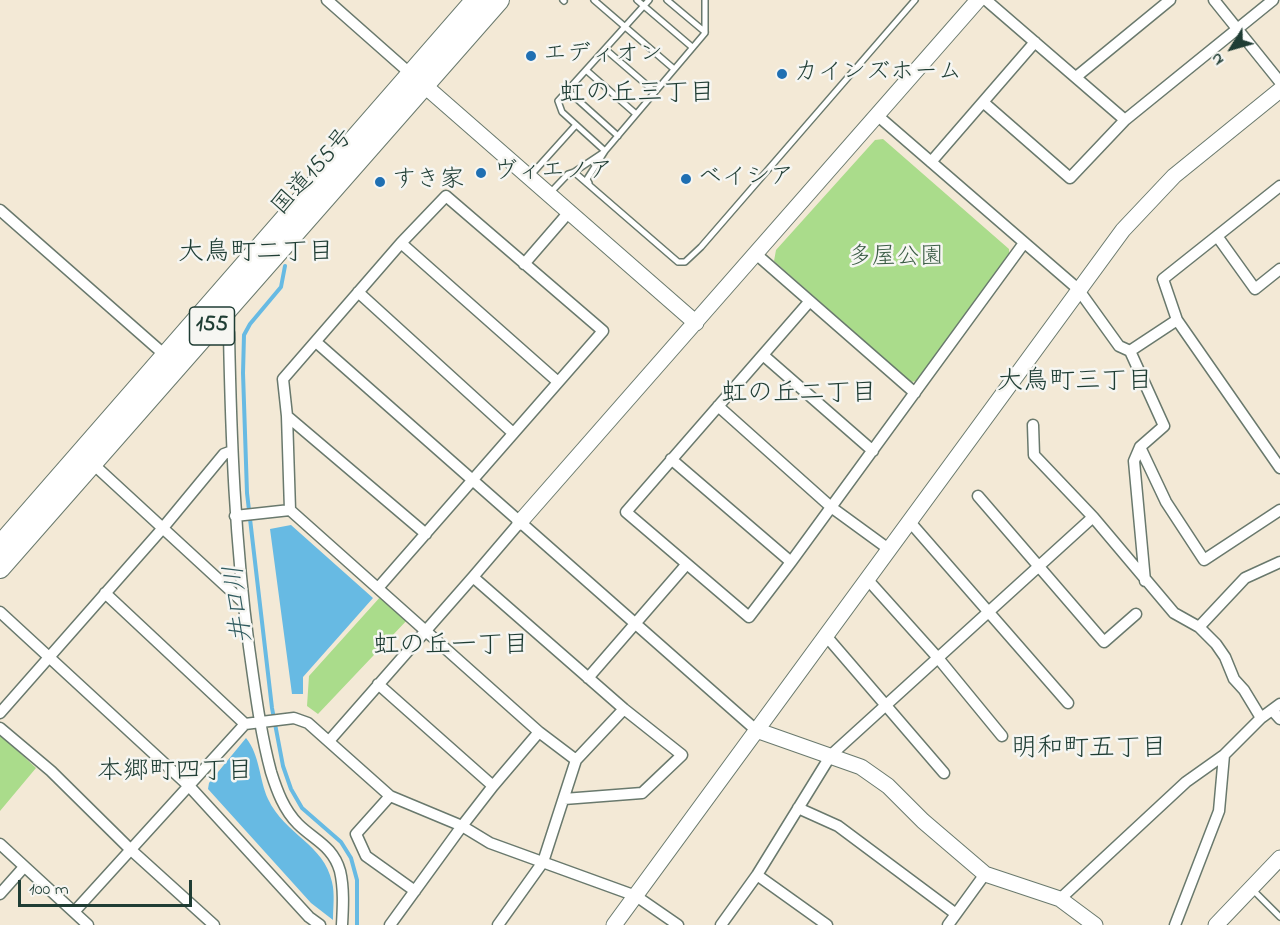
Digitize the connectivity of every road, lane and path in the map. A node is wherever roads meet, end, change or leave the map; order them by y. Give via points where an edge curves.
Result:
1 (327, 0) edge
2 (476, 0) edge
3 (499, 0) edge
4 (594, 0) edge
5 (638, 0) edge
6 (649, 0) edge
7 (667, 0) edge
8 (705, 0) edge
9 (915, 0) edge
10 (978, 0) edge
11 (986, 0) edge
12 (1170, 0) edge
13 (1214, 0) edge
14 (1273, 0) edge
15 (644, 6) junction
16 (625, 27) junction
17 (1237, 29) junction
18 (705, 33) junction
19 (1035, 42) junction
20 (692, 47) junction
21 (605, 49) junction
22 (674, 69) junction
23 (586, 70) junction
24 (1076, 77) junction
25 (418, 80) junction
26 (1280, 82) edge
27 (1280, 90) edge
28 (568, 91) junction
29 (655, 92) junction
30 (983, 102) junction
31 (636, 114) junction
32 (878, 116) junction
33 (1125, 120) junction
34 (575, 126) junction
35 (618, 136) junction
36 (605, 151) junction
37 (931, 162) junction
38 (574, 172) junction
39 (529, 177) junction
40 (1280, 186) edge
41 (591, 188) junction
42 (549, 195) junction
43 (0, 210) edge
44 (569, 212) junction
45 (1217, 236) junction
46 (401, 243) junction
47 (1024, 243) junction
48 (756, 255) junction
49 (524, 264) junction
50 (1280, 269) edge
51 (1078, 289) junction
52 (358, 292) junction
53 (809, 302) junction
54 (223, 313) junction
55 (1177, 320) junction
56 (696, 322) junction
57 (316, 342) junction
58 (1130, 351) junction
59 (763, 355) junction
60 (166, 356) junction
61 (558, 382) junction
62 (915, 393) junction
63 (718, 406) junction
64 (287, 416) junction
65 (1033, 425) dead end
66 (513, 433) junction
67 (1140, 447) junction
68 (232, 451) junction
69 (873, 451) junction
70 (671, 459) junction
71 (92, 463) junction
72 (1280, 468) edge
73 (472, 481) junction
74 (978, 496) dead end
75 (831, 507) junction
76 (290, 510) junction
77 (1280, 510) edge
78 (235, 516) junction
79 (1093, 517) junction
80 (520, 522) junction
81 (910, 522) junction
82 (162, 529) junction
83 (426, 534) junction
84 (0, 546) edge
85 (890, 550) junction
86 (791, 562) junction
87 (1280, 562) edge
88 (686, 565) junction
89 (1039, 566) junction
90 (0, 568) edge
91 (473, 577) junction
92 (868, 580) junction
93 (1145, 581) junction
94 (378, 588) junction
95 (105, 593) junction
96 (243, 602) junction
97 (0, 612) edge
98 (988, 612) junction
99 (1137, 614) dead end
100 (636, 623) junction
101 (1199, 627) junction
102 (427, 630) junction
103 (826, 637) junction
104 (49, 658) junction
105 (938, 658) junction
106 (588, 678) junction
107 (378, 684) junction
108 (1068, 703) dead end
109 (886, 705) junction
110 (1276, 707) edge
111 (624, 709) junction
112 (0, 713) edge
113 (1261, 718) junction
114 (1280, 719) edge
115 (259, 722) junction
116 (245, 724) junction
117 (0, 728) edge
118 (756, 730) junction
119 (539, 732) junction
120 (1002, 736) dead end
121 (329, 741) junction
122 (831, 755) junction
123 (1224, 755) junction
124 (576, 760) junction
125 (944, 773) dead end
126 (492, 786) junction
127 (190, 787) junction
128 (390, 796) junction
129 (564, 799) junction
130 (798, 808) junction
131 (462, 826) junction
132 (0, 844) edge
133 (130, 849) junction
134 (1280, 858) edge
135 (543, 862) junction
136 (24, 867) junction
137 (985, 874) junction
138 (757, 875) junction
139 (1251, 888) junction
140 (415, 891) junction
141 (0, 894) edge
142 (636, 896) junction
143 (1060, 899) junction
144 (74, 912) junction
145 (956, 914) junction
146 (1280, 917) edge
147 (307, 921) edge
148 (88, 925) edge
149 (214, 925) edge
150 (321, 925) edge
151 (342, 925) edge
152 (390, 925) edge
153 (498, 925) edge
154 (614, 925) edge
155 (678, 925) edge
156 (721, 925) edge
157 (827, 925) edge
158 (948, 925) edge
159 (1095, 925) edge
160 (1175, 925) edge
161 (1216, 925) edge

1 - 25 street
2 - 25 highway, 国道155号 / 155
3 - 25 highway, 国道155号 / 155
4 - 16 lane
5 - 15 lane
6 - 15 lane
7 - 18 lane
8 - 18 lane
9 - 41 lane via 685,262 678,262
10 - 32 street
11 - 19 street
12 - 24 street
13 - 17 street
14 - 17 street
15 - 16 lane
15 - 20 lane
16 - 21 lane
16 - 22 lane
17 - 26 street
17 - 33 street
18 - 20 lane
19 - 24 street
19 - 30 street
20 - 22 lane
21 - 23 lane
21 - 29 lane
22 - 29 lane
23 - 28 lane
23 - 31 lane
24 - 33 street
25 - 39 street
25 - 54 highway, 国道155号 / 155
25 - 60 highway, 国道155号 / 155
27 - 51 street via 1174,176 1123,230
28 - 34 lane via 558,101
28 - 35 lane
29 - 31 lane
30 - 33 street via 1070,178
30 - 37 street
31 - 35 lane
32 - 37 street
32 - 48 street
34 - 36 lane
34 - 39 lane
35 - 36 lane
36 - 38 lane
36 - 41 lane via 587,179
37 - 47 street
38 - 41 lane
38 - 42 lane
39 - 42 street
40 - 45 street
42 - 44 street
43 - 60 street
44 - 49 street
44 - 56 street
45 - 50 street via 1254,289
45 - 55 street via 1163,279
46 - 49 street via 446,196
46 - 52 street
46 - 61 street
47 - 51 street
47 - 62 street
48 - 53 street
48 - 56 street
49 - 61 street via 603,331
51 - 58 street via 1119,346
51 - 81 street
52 - 57 street
52 - 66 street
53 - 59 street
53 - 62 street
54 - 68 street via 229,333
54 - 71 highway, 国道155号 / 155
55 - 58 street
55 - 72 street
56 - 80 street
57 - 64 street via 283,379
57 - 73 street
58 - 67 street via 1164,426
59 - 63 street
59 - 69 street
60 - 84 highway, 国道155号 / 155
61 - 66 street
62 - 69 street
63 - 70 street
63 - 75 street
64 - 76 street
64 - 83 street
65 - 79 street via 1034,455
66 - 73 street
67 - 77 street via 1166,502 1204,560
67 - 93 street via 1134,461
68 - 78 street
68 - 82 street via 224,454
69 - 75 street
70 - 86 street
70 - 88 street via 626,512
71 - 82 street
71 - 90 highway, 国道155号 / 155
73 - 80 street
73 - 83 street
74 - 89 street
75 - 85 street
75 - 86 street
76 - 78 street
76 - 94 street
78 - 96 street
79 - 89 street
79 - 93 street
80 - 91 street
80 - 100 street
81 - 85 street
81 - 98 street
82 - 95 street
82 - 96 street
83 - 94 street
85 - 92 street
86 - 88 street via 748,617
87 - 101 street via 1245,578
88 - 100 street
89 - 98 street
89 - 99 street via 1104,642
91 - 102 street
91 - 106 street
92 - 103 street
92 - 105 street
93 - 101 street via 1174,613
94 - 102 street
95 - 104 street
95 - 116 street
96 - 115 street
97 - 104 street
98 - 105 street
98 - 108 street
100 - 106 street
100 - 118 street
101 - 113 street via 1225,657 1234,679
102 - 107 street
102 - 119 street
103 - 109 street
103 - 118 street
104 - 112 street
104 - 127 street
105 - 109 street
105 - 120 street
106 - 111 street
107 - 121 street
107 - 126 street
109 - 122 street
109 - 125 street
110 - 113 street
110 - 114 street
111 - 124 street
111 - 129 street via 682,755 642,794
113 - 123 street
115 - 116 street
115 - 121 street via 294,718 308,723
115 - 151 street via 286,811 320,840 339,870
116 - 127 street
117 - 133 street via 51,771
118 - 122 street
118 - 142 street
119 - 124 street
119 - 126 street
121 - 128 street
122 - 130 street
122 - 137 street via 861,767 888,786
123 - 143 street via 1186,782
123 - 160 street via 1219,811
124 - 129 street
126 - 131 street
127 - 133 street
127 - 147 street
128 - 131 street
128 - 140 street via 356,834 366,856
129 - 135 street
130 - 138 street
130 - 145 street via 838,826
131 - 135 street via 490,843
131 - 140 street
132 - 136 street
133 - 144 street
133 - 149 street
134 - 139 street
135 - 142 street
135 - 153 street
136 - 141 street
136 - 144 street
137 - 143 street
137 - 145 street
138 - 156 street
138 - 157 street
139 - 146 lane
139 - 161 street
140 - 152 street
142 - 154 street
142 - 155 street
143 - 159 street
144 - 148 street
145 - 158 street
147 - 150 street

